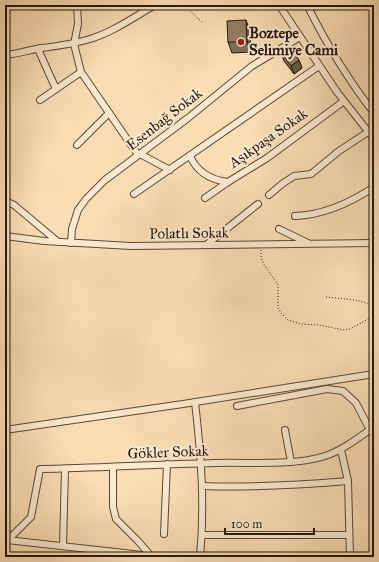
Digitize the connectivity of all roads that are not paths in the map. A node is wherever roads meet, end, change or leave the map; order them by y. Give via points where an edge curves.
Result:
1 (77, 5) edge
2 (155, 5) edge
3 (279, 5) edge
4 (306, 5) edge
5 (300, 37) junction
6 (74, 44) junction
7 (38, 49) junction
8 (5, 55) edge
9 (319, 66) junction
10 (81, 72) junction
11 (56, 89) junction
12 (40, 100) dead end
13 (344, 101) junction
14 (109, 113) junction
15 (374, 113) edge
16 (368, 132) junction
17 (374, 139) edge
18 (77, 145) dead end
19 (139, 154) junction
20 (190, 156) junction
21 (170, 170) junction
22 (228, 182) junction
23 (374, 187) edge
24 (134, 194) dead end
25 (269, 195) dead end
26 (205, 198) dead end
27 (5, 201) edge
28 (258, 204) dead end
29 (295, 216) dead end
30 (279, 229) dead end
31 (5, 236) edge
32 (57, 242) junction
33 (71, 243) junction
34 (374, 243) edge
35 (309, 244) junction
36 (206, 245) junction
37 (374, 374) edge
38 (195, 402) junction
39 (237, 406) dead end
40 (372, 428) edge
41 (5, 430) edge
42 (285, 430) dead end
43 (341, 450) junction
44 (291, 462) junction
45 (202, 463) junction
46 (167, 464) junction
47 (113, 467) junction
48 (66, 469) junction
49 (348, 481) junction
50 (202, 486) junction
51 (164, 534) dead end
52 (202, 534) junction
53 (349, 535) junction
54 (6, 542) edge
55 (63, 546) junction
56 (151, 556) junction
57 (160, 557) edge
58 (200, 557) edge
59 (350, 557) edge

1 - 6 street via 78,24
2 - 6 street via 112,30
3 - 5 street
4 - 15 street
5 - 9 street
5 - 19 street, Esenbağ Sokak via 252,66
6 - 7 street
6 - 10 street
7 - 8 street
7 - 11 street
9 - 13 street
9 - 20 street
10 - 11 street
10 - 14 street
11 - 12 street
13 - 16 street
13 - 22 street, Aşıkpaşa Sokak via 267,158
14 - 18 street
14 - 19 street
16 - 17 street
16 - 25 street via 311,174 294,176
19 - 21 street
19 - 33 street, Esenbağ Sokak via 105,180 82,204 73,222
20 - 21 street
20 - 22 street, Aşıkpaşa Sokak via 202,173
21 - 24 street
22 - 26 street
23 - 29 street via 332,210
27 - 32 street via 14,205
28 - 36 street
30 - 35 street
31 - 32 street, Polatlı Sokak
32 - 33 street, Polatlı Sokak
33 - 36 street, Polatlı Sokak via 131,246
34 - 35 street, Polatlı Sokak
35 - 36 street, Polatlı Sokak
37 - 38 street
38 - 41 street
38 - 45 street
39 - 40 street via 326,389 343,391 356,403
40 - 43 street, Gökler Sokak
42 - 44 street
43 - 44 street, Gökler Sokak via 317,458
43 - 49 street
44 - 45 street, Gökler Sokak
45 - 46 street, Gökler Sokak
45 - 50 street
46 - 47 street, Gökler Sokak
46 - 51 street
47 - 48 street, Gökler Sokak
47 - 56 street via 113,507 116,519
48 - 54 street, Gökler Sokak via 40,469 31,517
48 - 55 street
49 - 50 street via 284,486
49 - 53 street
50 - 52 street
52 - 53 street
52 - 58 street
53 - 59 street
54 - 55 street
55 - 56 street
56 - 57 street

